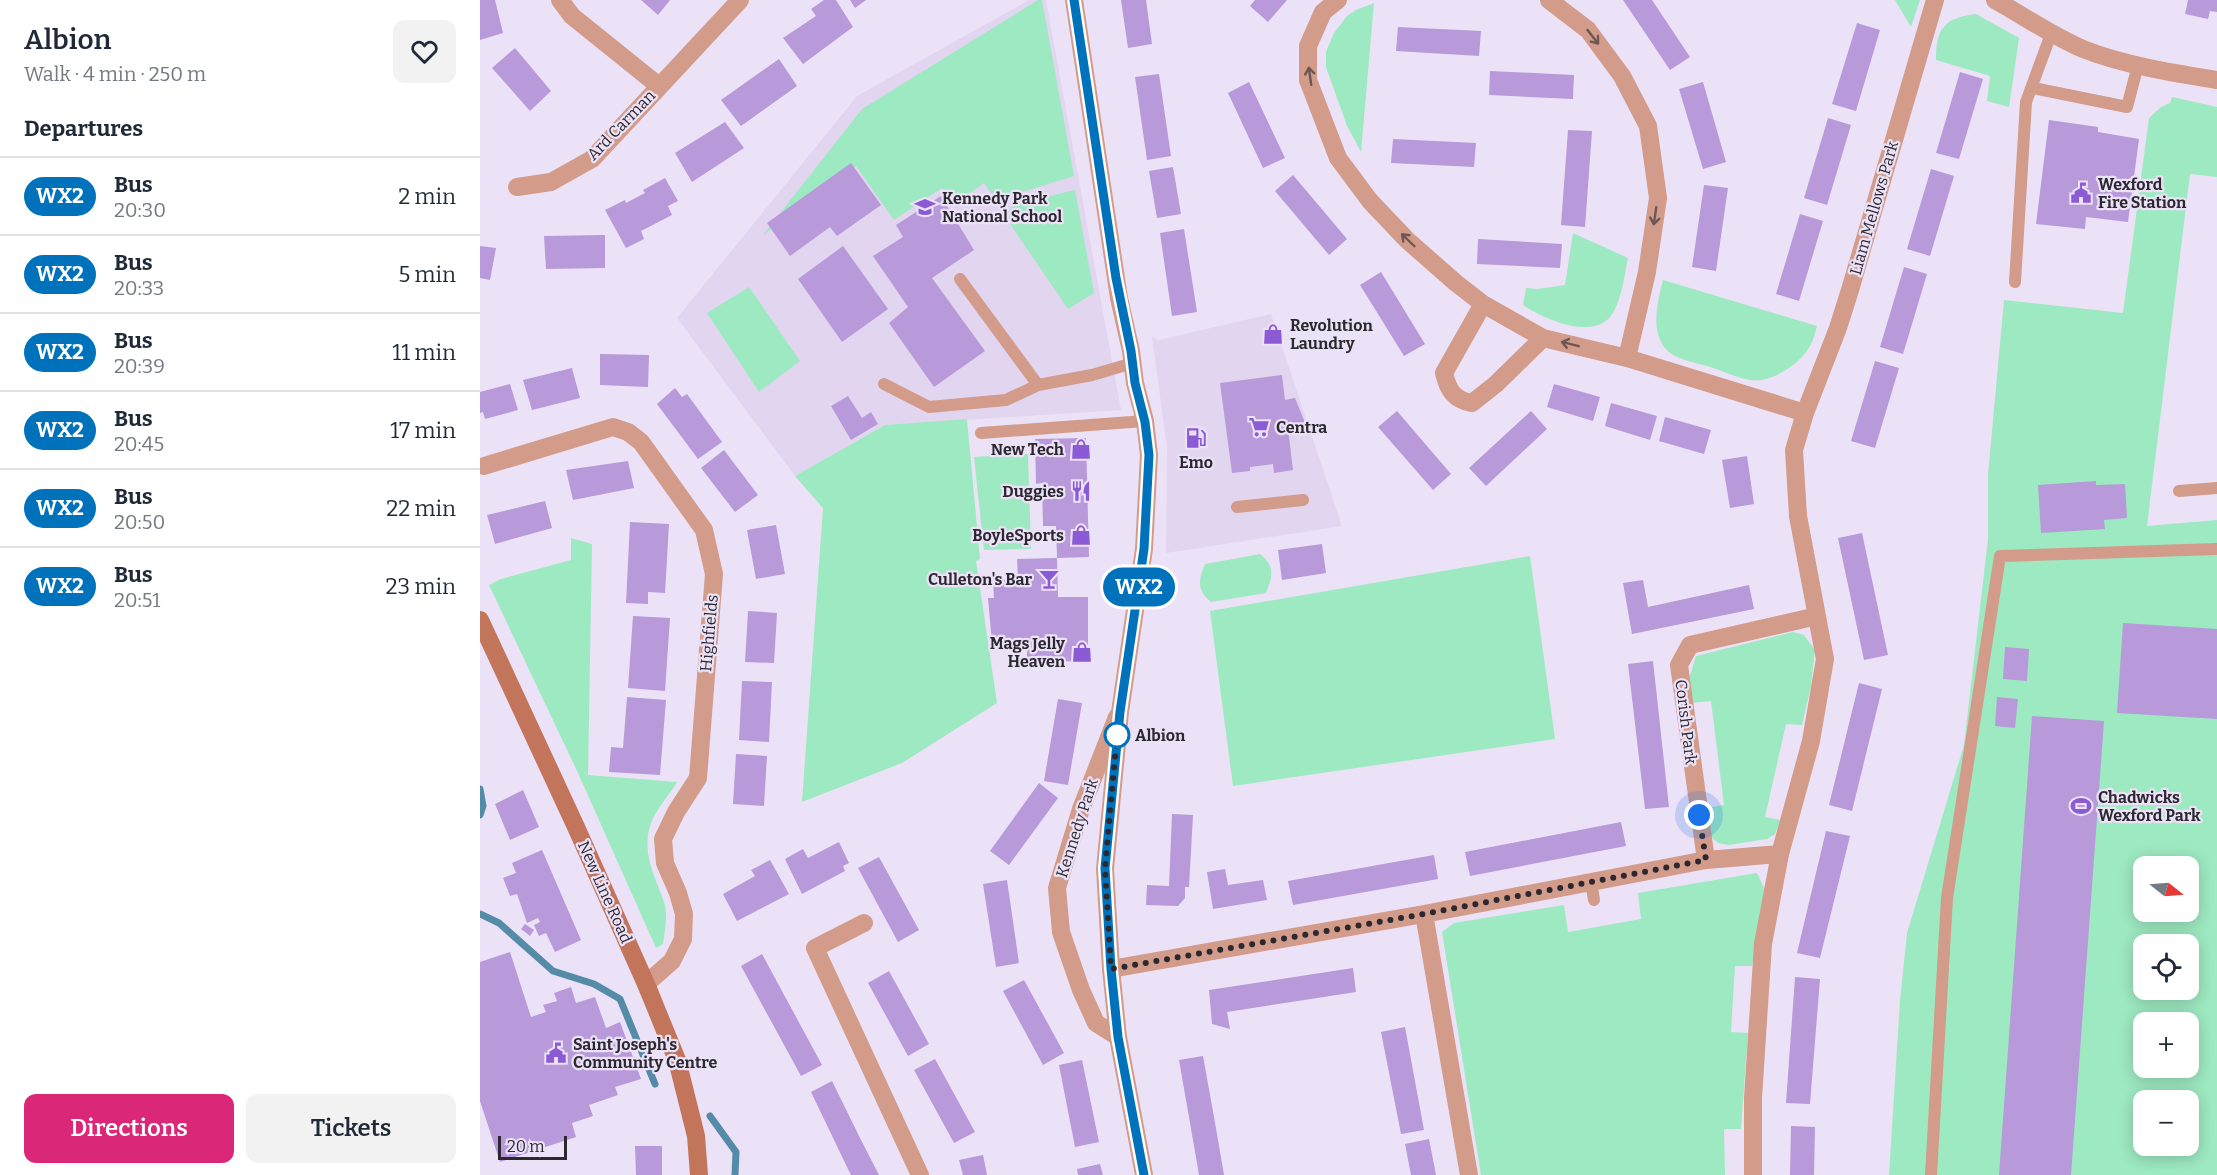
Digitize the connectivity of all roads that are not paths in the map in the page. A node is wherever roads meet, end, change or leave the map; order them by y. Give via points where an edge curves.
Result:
1 (560, 0) edge
2 (740, 0) edge
3 (1074, 0) edge
4 (1338, 0) edge
5 (1549, 0) edge
6 (1935, 0) edge
7 (2000, 1) edge
8 (2051, 34) junction
9 (2138, 65) junction
10 (2217, 80) edge
11 (659, 86) junction
12 (2033, 88) junction
13 (517, 187) dead end
14 (960, 279) dead end
15 (2015, 282) dead end
16 (1483, 304) junction
17 (1543, 338) junction
18 (1627, 358) junction
19 (1133, 363) junction
20 (884, 384) dead end
21 (1038, 386) junction
22 (1805, 413) junction
23 (1145, 422) junction
24 (981, 433) dead end
25 (484, 466) dead end
26 (2217, 488) edge
27 (2179, 492) dead end
28 (1303, 500) dead end
29 (1237, 507) dead end
30 (2217, 549) edge
31 (1817, 616) junction
32 (480, 620) edge
33 (1120, 712) junction
34 (1780, 854) junction
35 (1706, 860) junction
36 (1591, 882) junction
37 (1594, 900) dead end
38 (1424, 914) junction
39 (864, 923) dead end
40 (1111, 969) junction
41 (646, 984) junction
42 (1118, 1037) junction
43 (699, 1175) edge
44 (920, 1175) edge
45 (1144, 1175) edge
46 (1469, 1175) edge
47 (1753, 1175) edge
48 (1931, 1175) edge

1 - 11 street, Ard Carman via 572,15
2 - 11 street, Ard Carman
3 - 19 street via 1103,200
16 -> 4 street via 1407,240 1370,201 1338,158 1308,80 1308,46 1323,12
5 -> 18 street via 1588,30 1622,76 1648,126 1658,198 1647,272
6 - 22 street, Liam Mellows Park via 1840,319
7 - 8 street
8 - 9 street via 2085,50
8 - 12 lane
9 - 10 street
9 - 12 lane via 2127,107
11 - 13 street, Ard Carman via 592,159 551,182
12 - 15 lane via 2026,102
14 - 21 lane
16 - 17 street
16 - 17 street via 1444,373 1453,395 1462,401 1472,403
18 -> 17 street
18 - 22 street
19 - 21 lane
19 - 23 street
20 - 21 lane via 929,407 1006,400
22 - 31 street, Liam Mellows Park via 1794,450 1798,516
23 - 24 lane
23 - 33 street via 1149,455 1144,549
25 - 41 street, Highfields via 613,427 641,442 704,530 714,574 698,778 663,839 665,862 684,914 683,939 672,962
26 - 27 lane
28 - 29 lane
30 - 48 lane via 2000,556 1947,898
31 - 34 street via 1825,659 1811,741 1797,774
31 - 35 street, Corish Park via 1690,645 1679,665
32 - 41 main road, New Line Road
33 - 40 street via 1105,868
33 - 42 street, Kennedy Park via 1081,809 1058,888 1061,932 1081,990 1096,1023
34 - 35 street
34 - 47 street via 1758,997
35 - 36 street
36 - 37 lane
36 - 38 street
38 - 40 street
38 - 46 street
39 - 44 street via 815,948
40 - 42 street
41 - 43 main road, New Line Road via 680,1071 696,1136
42 - 45 street

